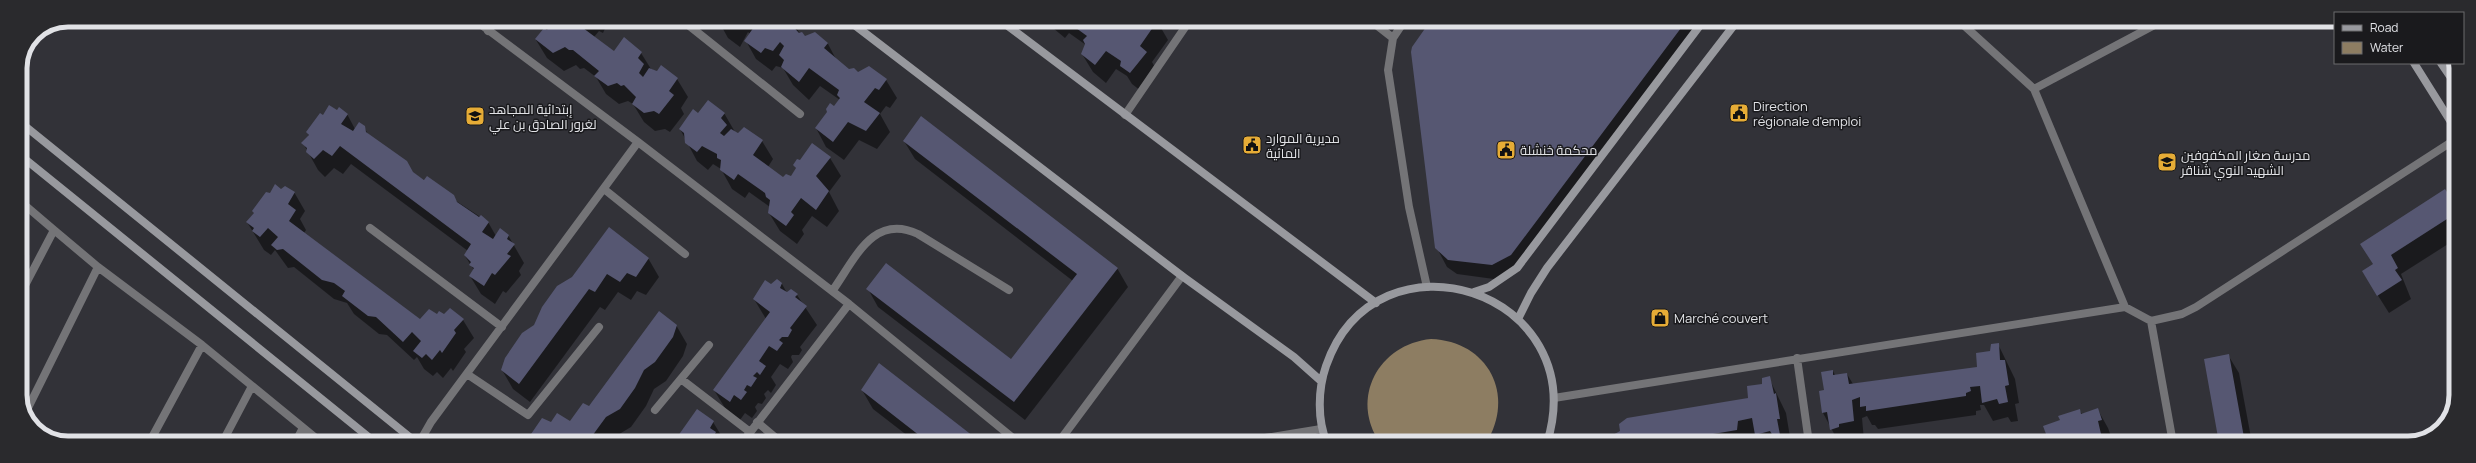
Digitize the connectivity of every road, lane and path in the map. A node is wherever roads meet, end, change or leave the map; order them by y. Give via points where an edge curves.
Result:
1 (483, 27) edge
2 (491, 27) edge
3 (691, 27) edge
4 (857, 27) edge
5 (1009, 27) edge
6 (1185, 27) edge
7 (1379, 27) edge
8 (1400, 27) edge
9 (1699, 27) edge
10 (1733, 27) edge
11 (1966, 27) edge
12 (2151, 27) edge
13 (488, 31) junction
14 (1393, 38) junction
15 (2415, 64) edge
16 (2442, 64) edge
17 (2449, 75) edge
18 (2034, 89) junction
19 (800, 114) dead end
20 (1125, 115) junction
21 (2449, 119) edge
22 (27, 128) edge
23 (638, 142) junction
24 (2449, 144) edge
25 (27, 161) edge
26 (604, 189) junction
27 (27, 207) edge
28 (370, 228) dead end
29 (54, 230) junction
30 (685, 254) dead end
31 (98, 267) junction
32 (1182, 276) junction
33 (27, 282) edge
34 (1427, 286) junction
35 (833, 290) junction
36 (1009, 290) dead end
37 (1474, 292) junction
38 (848, 304) junction
39 (1376, 304) junction
40 (2125, 306) junction
41 (1518, 319) junction
42 (2151, 321) junction
43 (502, 327) junction
44 (599, 327) dead end
45 (202, 345) junction
46 (709, 345) dead end
47 (1797, 358) junction
48 (467, 374) junction
49 (681, 379) junction
50 (1321, 381) junction
51 (252, 386) junction
52 (1554, 398) junction
53 (29, 406) edge
54 (656, 410) dead end
55 (757, 422) junction
56 (303, 428) junction
57 (1322, 430) junction
58 (750, 432) junction
59 (153, 436) edge
60 (226, 436) edge
61 (299, 436) edge
62 (313, 436) edge
63 (367, 436) edge
64 (409, 436) edge
65 (422, 436) edge
66 (747, 436) edge
67 (774, 436) edge
68 (1010, 436) edge
69 (1063, 436) edge
70 (1281, 436) edge
71 (1324, 436) edge
72 (1548, 436) edge
73 (1808, 436) edge
74 (2172, 436) edge

1 - 13 street
2 - 13 street
3 - 19 street
4 - 32 street
5 - 20 street
6 - 20 street
7 - 14 street
8 - 14 street
9 - 37 street via 1516,268 1489,287
10 - 41 street via 1548,268
11 - 18 street
12 - 18 street
13 - 23 street
14 - 34 street via 1389,77 1412,221
15 - 21 street
16 - 17 street
18 - 40 street
20 - 39 street
22 - 64 street
23 - 26 street
23 - 35 street via 810,276
24 - 42 street via 2196,307 2182,314
25 - 63 street
26 - 30 street
26 - 43 street
27 - 29 street
28 - 43 street
29 - 31 street
29 - 33 street
31 - 45 street
31 - 53 street
32 - 50 street via 1294,357
32 - 69 street
34 - 37 street via 1451,287
34 - 39 street via 1400,292
35 - 36 street via 869,239 880,231 907,228
35 - 38 street
37 - 41 street via 1496,302
38 - 55 street
38 - 68 street
39 - 50 street via 1350,324 1332,351
40 - 42 street
40 - 47 street
41 - 52 street via 1533,336 1544,355 1551,376
42 - 74 street
43 - 48 street
44 - 48 street via 528,415
45 - 51 street
45 - 59 street
46 - 49 street
47 - 52 street
47 - 73 street
48 - 65 street
49 - 54 street
49 - 58 street
50 - 57 street
51 - 56 street
51 - 60 street
52 - 72 street via 1552,426
55 - 58 street
55 - 67 street
56 - 61 street
56 - 62 street
57 - 70 street
57 - 71 street
58 - 66 street

